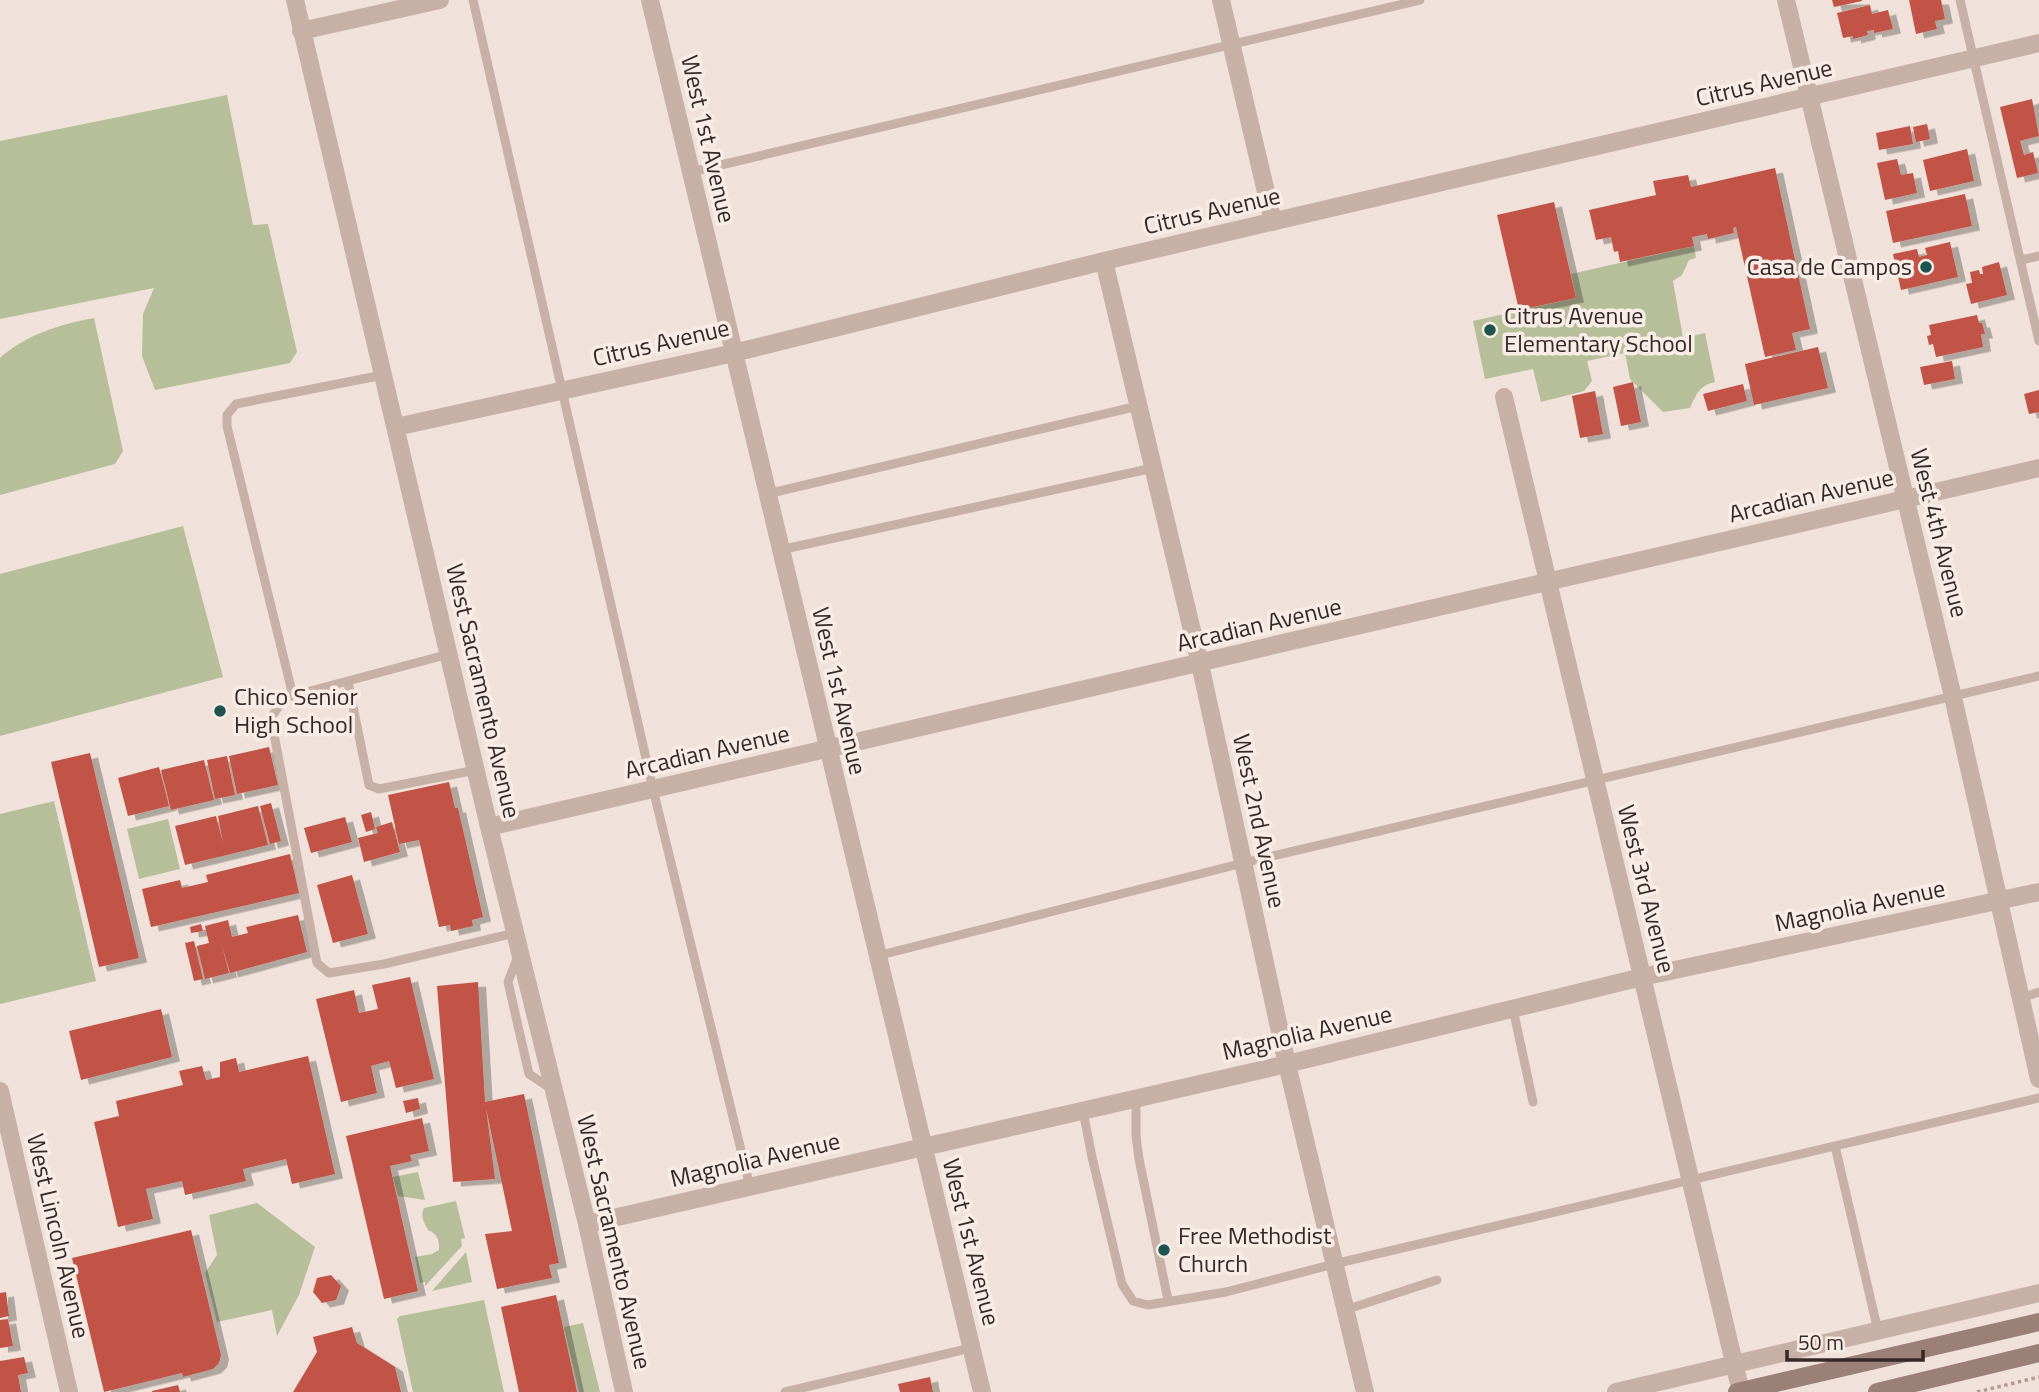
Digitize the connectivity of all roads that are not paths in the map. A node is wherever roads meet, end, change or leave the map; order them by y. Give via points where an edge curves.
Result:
1 (295, 0) edge
2 (440, 0) edge
3 (473, 0) edge
4 (650, 0) edge
5 (1221, 0) edge
6 (1420, 0) edge
7 (1786, 0) edge
8 (1960, 0) edge
9 (302, 31) junction
10 (1231, 43) junction
11 (2039, 43) edge
12 (1975, 58) junction
13 (1809, 98) junction
14 (691, 172) junction
15 (1273, 222) junction
16 (2039, 256) edge
17 (2021, 260) junction
18 (1104, 261) junction
19 (2039, 341) edge
20 (734, 353) junction
21 (383, 375) junction
22 (562, 390) junction
23 (1504, 397) dead end
24 (1138, 406) junction
25 (396, 427) junction
26 (1153, 468) junction
27 (2039, 468) edge
28 (767, 494) junction
29 (1906, 499) junction
30 (780, 550) junction
31 (1548, 583) junction
32 (449, 654) junction
33 (1200, 664) junction
34 (2039, 676) edge
35 (348, 682) junction
36 (288, 697) junction
37 (1953, 697) junction
38 (827, 750) junction
39 (476, 770) junction
40 (1595, 781) junction
41 (653, 789) junction
42 (489, 827) junction
43 (1243, 863) junction
44 (2039, 892) edge
45 (1998, 903) junction
46 (515, 933) junction
47 (877, 956) junction
48 (1642, 977) junction
49 (2039, 992) edge
50 (2020, 998) junction
51 (1513, 1009) junction
52 (1287, 1064) junction
53 (2039, 1079) edge
54 (0, 1091) edge
55 (1136, 1098) junction
56 (2039, 1098) edge
57 (1533, 1102) dead end
58 (1083, 1111) junction
59 (1835, 1146) junction
60 (923, 1147) junction
61 (1691, 1180) junction
62 (750, 1187) junction
63 (587, 1224) junction
64 (1334, 1264) junction
65 (1437, 1280) dead end
66 (2039, 1293) edge
67 (1168, 1300) junction
68 (1345, 1310) junction
69 (2039, 1322) edge
70 (1878, 1331) junction
71 (971, 1348) junction
72 (2039, 1353) edge
73 (1734, 1365) junction
74 (69, 1392) edge
75 (624, 1392) edge
76 (785, 1392) edge
77 (982, 1392) edge
78 (1365, 1392) edge
79 (1616, 1392) edge
80 (1739, 1392) edge
81 (1877, 1392) edge

1 - 9 street, West Sacramento Avenue
2 - 9 street
3 - 22 lane
4 - 14 street, West 1st Avenue
5 - 10 street
6 - 10 lane
7 - 13 street, West 4th Avenue
8 - 12 lane
9 - 21 street, West Sacramento Avenue
10 - 14 lane
10 - 15 street
11 - 12 street, Citrus Avenue
12 - 13 street, Citrus Avenue
12 - 17 lane
13 - 15 street, Citrus Avenue
13 - 29 street, West 4th Avenue
14 - 20 street, West 1st Avenue
15 - 18 street, Citrus Avenue
16 - 17 lane
17 - 19 lane
18 - 20 street, Citrus Avenue
18 - 24 street, West 2nd Avenue
20 - 22 street, Citrus Avenue
20 - 28 street, West 1st Avenue
21 - 25 street, West Sacramento Avenue
21 - 36 lane via 236,404 227,415
22 - 25 street, Citrus Avenue
22 - 41 lane
23 - 31 street, West 3rd Avenue
24 - 26 street, West 2nd Avenue
24 - 28 lane
25 - 32 street, West Sacramento Avenue
26 - 30 lane
26 - 33 street, West 2nd Avenue
27 - 29 street, Arcadian Avenue
28 - 30 street, West 1st Avenue
29 - 31 street, Arcadian Avenue
29 - 37 street, West 4th Avenue
30 - 38 street, West 1st Avenue
31 - 33 street, Arcadian Avenue
31 - 40 street, West 3rd Avenue
32 - 35 lane
32 - 39 street, West Sacramento Avenue
33 - 38 street, Arcadian Avenue
33 - 43 street, West 2nd Avenue
34 - 37 lane
35 - 36 lane
35 - 39 lane via 369,785 379,789
36 - 46 lane via 271,718 317,963 329,972 384,964
37 - 40 lane
37 - 45 street, West 4th Avenue
38 - 41 street, Arcadian Avenue
38 - 47 street, West 1st Avenue
39 - 42 street, West Sacramento Avenue
40 - 43 lane
40 - 48 street, West 3rd Avenue
41 - 42 street, Arcadian Avenue
41 - 62 lane
42 - 46 street, West Sacramento Avenue
43 - 47 lane
43 - 52 street, West 2nd Avenue
44 - 45 street, Magnolia Avenue
45 - 48 street, Magnolia Avenue
45 - 50 street, West 4th Avenue
46 - 63 street, West Sacramento Avenue
47 - 60 street, West 1st Avenue
48 - 51 street, Magnolia Avenue
48 - 61 street, West 3rd Avenue
49 - 50 lane
50 - 53 street, West 4th Avenue
51 - 52 street, Magnolia Avenue
51 - 57 lane
52 - 55 street, Magnolia Avenue
52 - 64 street, West 2nd Avenue
54 - 74 street, West Lincoln Avenue
55 - 58 street, Magnolia Avenue
55 - 67 lane via 1139,1159
56 - 59 lane
58 - 60 street, Magnolia Avenue
58 - 67 lane via 1122,1284 1133,1301 1148,1305
59 - 61 lane
59 - 70 lane
60 - 62 street, Magnolia Avenue
60 - 71 street, West 1st Avenue
61 - 64 lane
61 - 73 street, West 3rd Avenue
62 - 63 street, Magnolia Avenue
63 - 75 street, West Sacramento Avenue
64 - 67 lane via 1226,1292
64 - 68 street, West 2nd Avenue
65 - 68 lane
66 - 70 street
68 - 78 street, West 2nd Avenue
69 - 80 main road
70 - 73 street
71 - 76 lane
71 - 77 street, West 1st Avenue
72 - 81 main road
73 - 79 street
73 - 80 street, West 3rd Avenue

